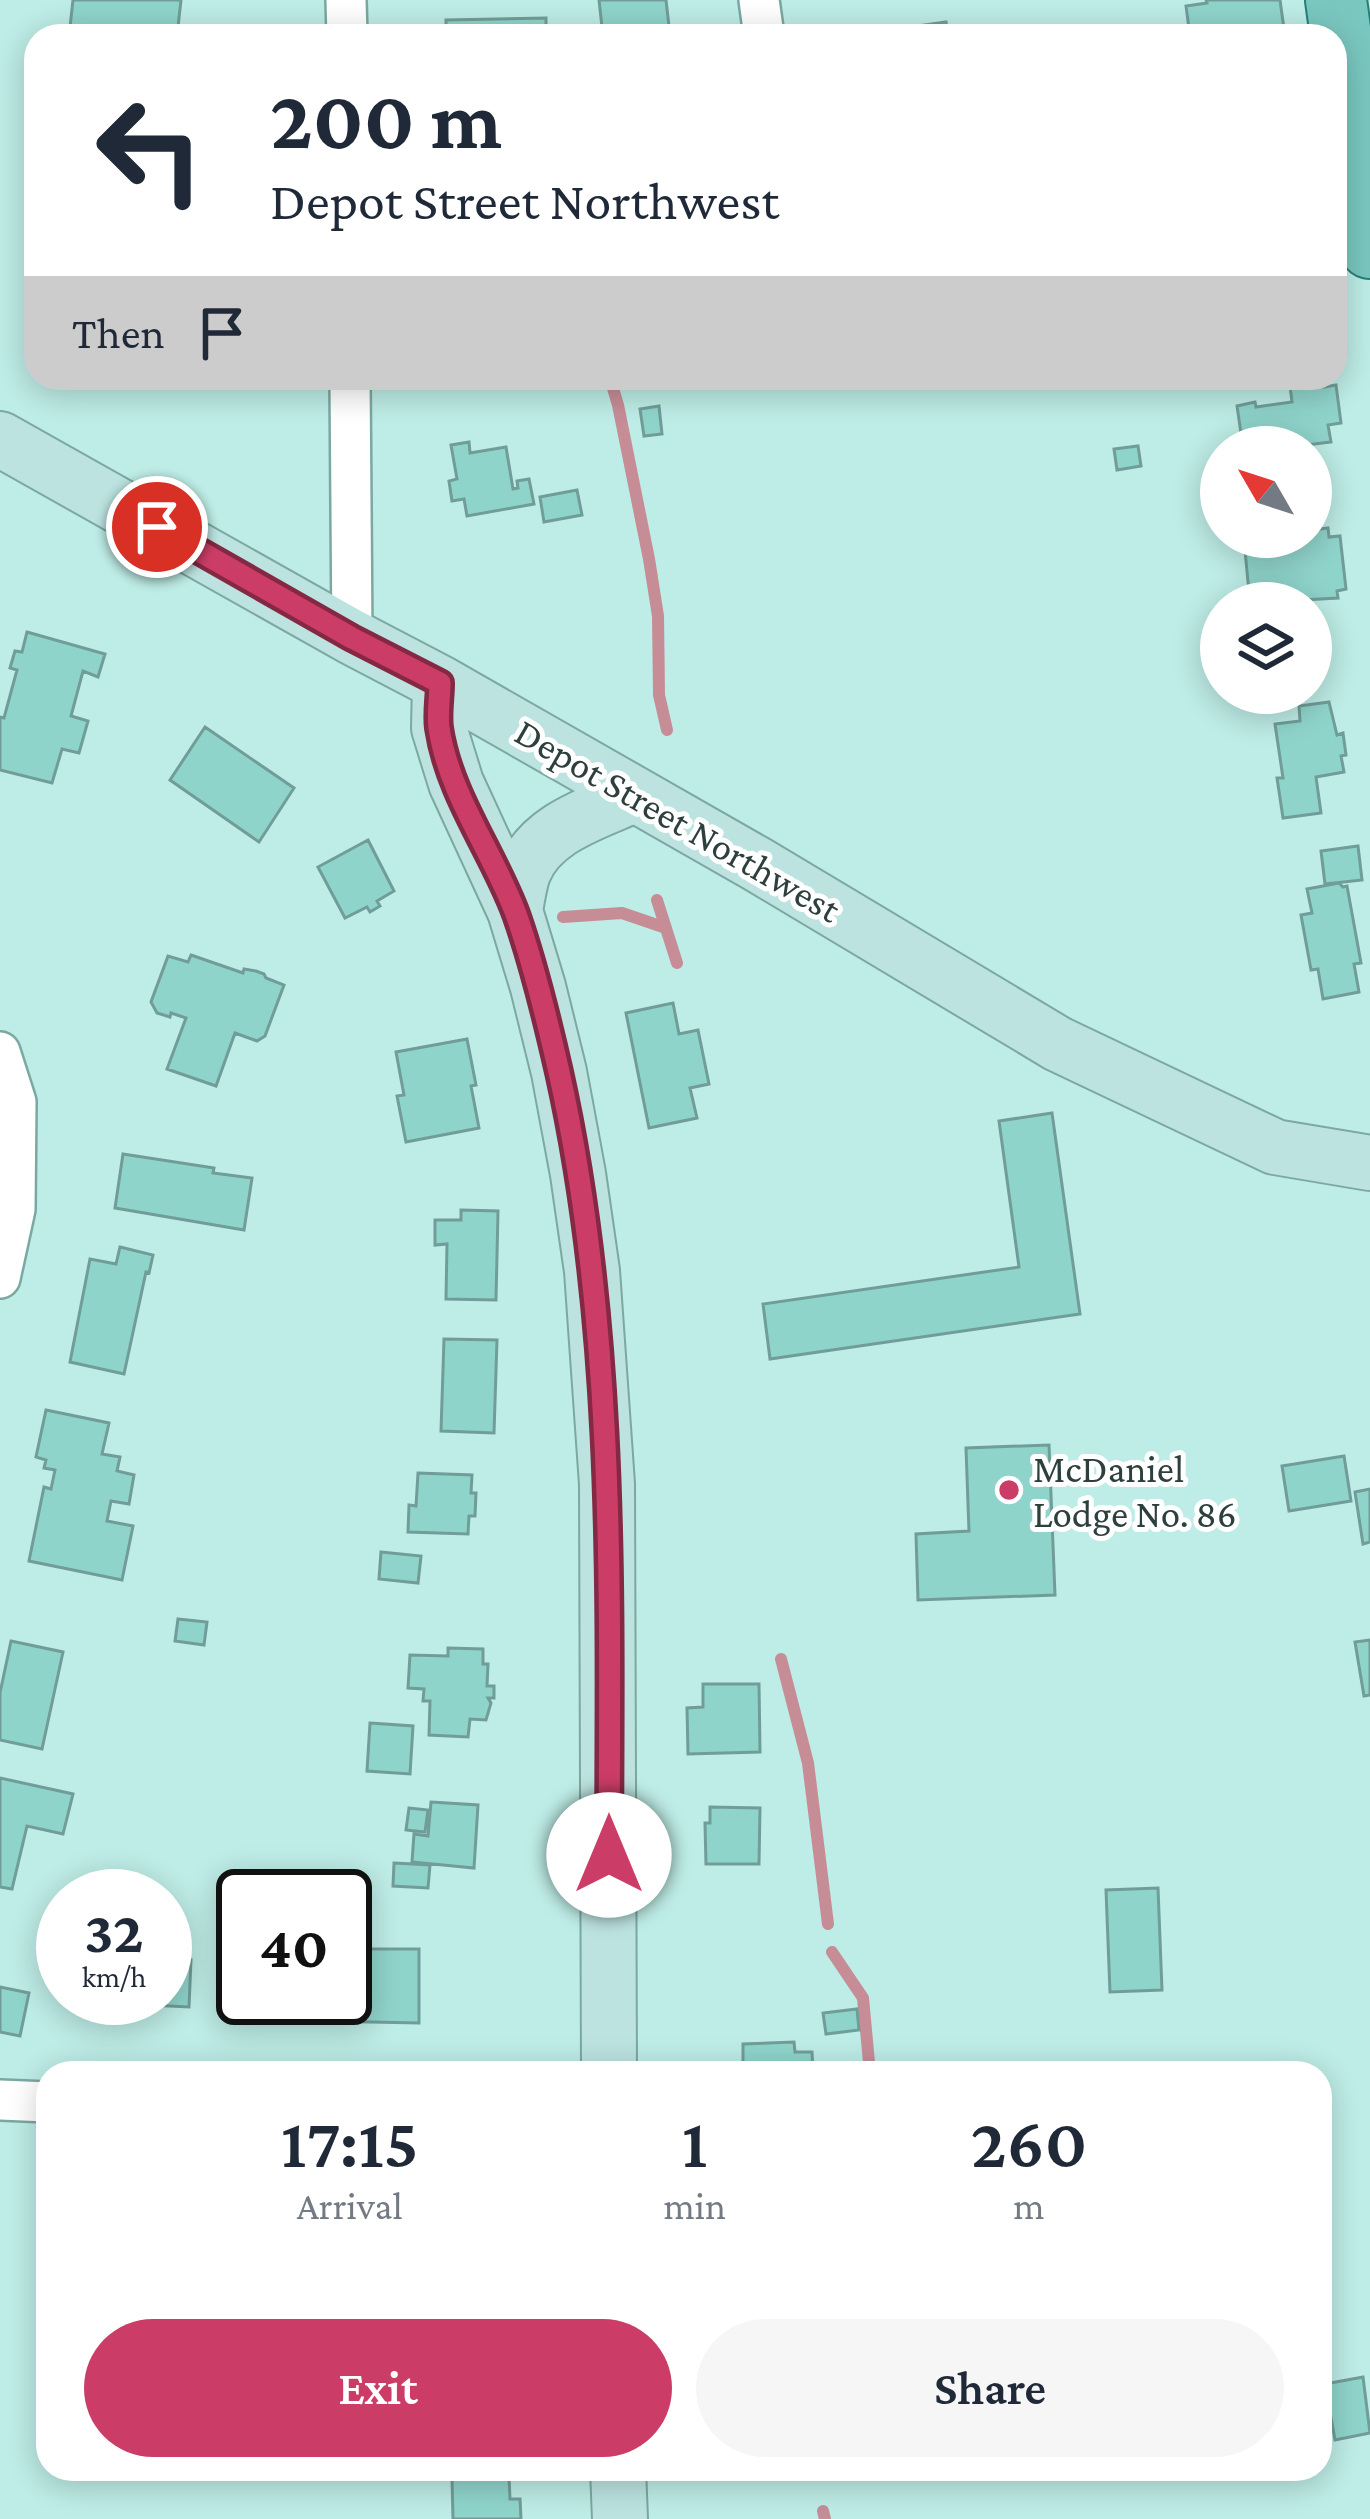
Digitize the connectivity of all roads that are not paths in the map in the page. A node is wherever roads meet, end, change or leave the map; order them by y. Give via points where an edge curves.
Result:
1 (1347, 80) edge
2 (1370, 248) edge
3 (350, 390) edge
4 (0, 439) edge
5 (352, 638) junction
6 (440, 683) junction
7 (634, 795) junction
8 (515, 911) junction
9 (0, 1052) edge
10 (1370, 1163) edge
11 (0, 1278) edge
12 (609, 2061) edge
13 (0, 2100) edge
14 (36, 2102) edge
15 (618, 2481) edge
16 (620, 2519) edge

1 - 2 main road
3 - 5 street
4 - 5 main road, Depot Street Northwest
5 - 6 main road, Depot Street Northwest
6 - 7 main road, Depot Street Northwest
6 - 8 main road via 439,728 456,783
7 - 8 main road via 543,843 521,877
7 - 10 main road, Depot Street Northwest via 1058,1044 1275,1147
8 - 12 main road via 559,1072 592,1271 608,1506
9 - 11 street via 16,1102 15,1209
13 - 14 street
15 - 16 main road

